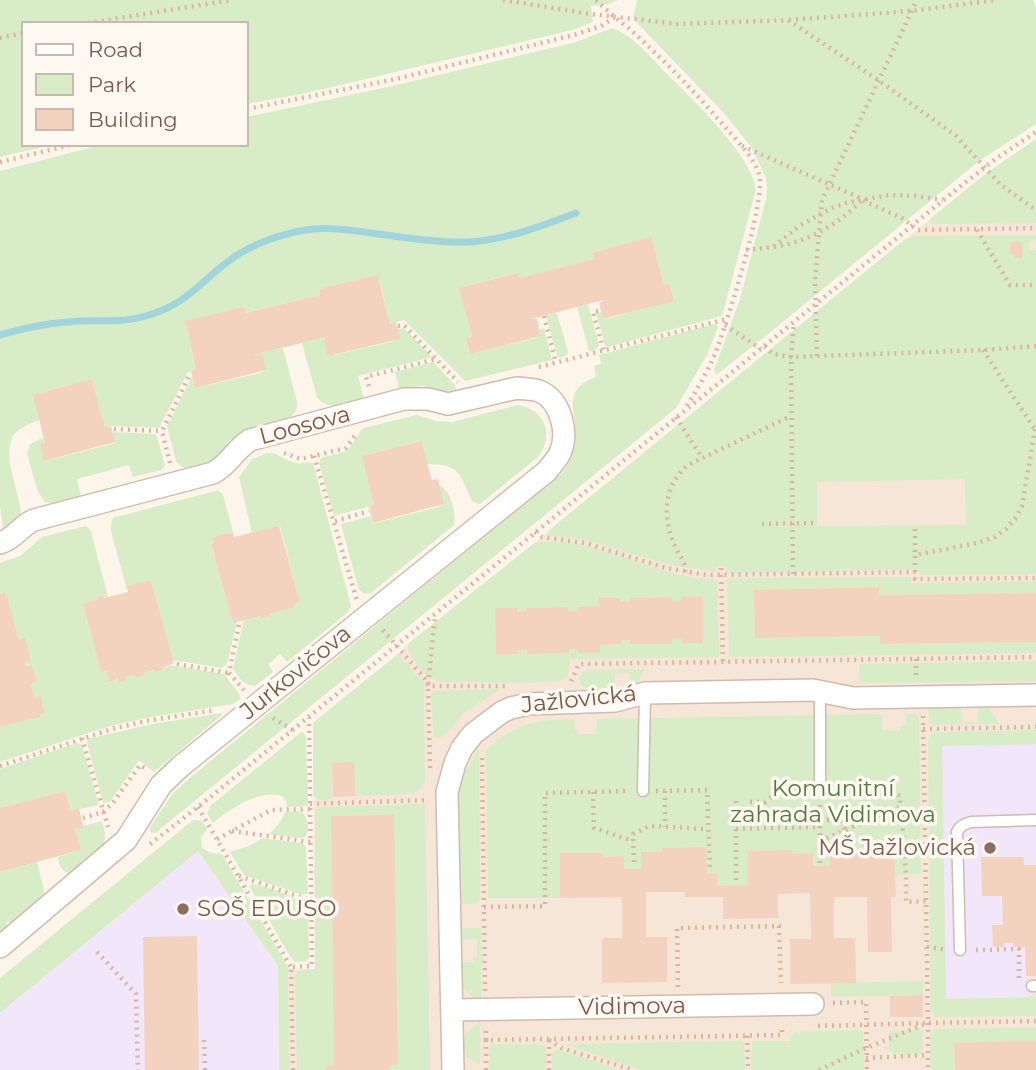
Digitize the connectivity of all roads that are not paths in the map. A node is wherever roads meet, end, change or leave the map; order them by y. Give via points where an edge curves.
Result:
1 (547, 396) joint
2 (0, 543) edge
3 (820, 692) junction
4 (645, 693) junction
5 (1036, 695) edge
6 (643, 791) road end
7 (820, 791) road end
8 (1036, 820) edge
9 (0, 947) edge
10 (960, 950) road end
11 (452, 1010) junction
12 (817, 1011) road end
13 (453, 1070) edge

1 - 2 street, Loosova via 517,388 448,404 404,399 250,440 213,473 34,520
1 - 9 street, Jurkovičova via 561,416 563,431 561,450 547,471 181,766 161,785 126,840
3 - 4 street, Jažlovická
3 - 5 street, Jažlovická via 853,698
3 - 7 lane
4 - 6 lane
4 - 11 street, Jažlovická via 615,701 511,708 493,717 462,748 447,792
8 - 10 lane via 971,822 957,832
11 - 12 street, Vidimova via 782,1016
11 - 13 street, Jažlovická

